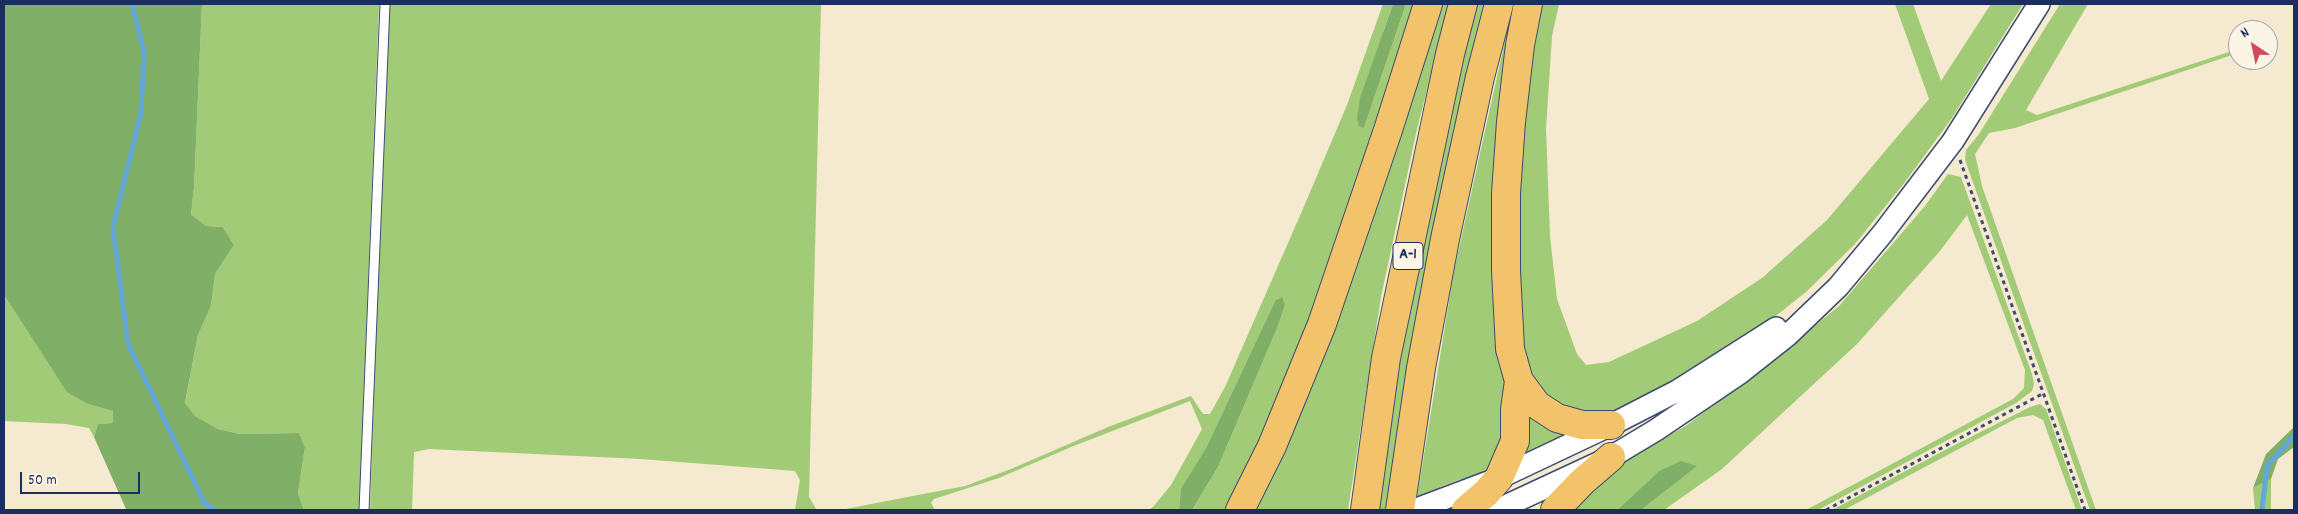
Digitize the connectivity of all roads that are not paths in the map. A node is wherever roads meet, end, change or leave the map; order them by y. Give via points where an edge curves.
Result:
1 (385, 4) edge
2 (1428, 4) edge
3 (1463, 4) edge
4 (1498, 4) edge
5 (1528, 4) edge
6 (2039, 4) edge
7 (1883, 234) junction
8 (1519, 381) junction
9 (1611, 425) junction
10 (1611, 457) junction
11 (1499, 478) junction
12 (1466, 508) edge
13 (364, 510) edge
14 (1240, 510) edge
15 (1365, 510) edge
16 (1400, 510) edge
17 (1414, 510) edge
18 (1555, 510) edge

1 - 13 lane
2 - 14 highway via 1322,324 1272,446
3 - 15 highway, A-1 via 1386,358
4 - 16 highway, A-1 via 1445,239 1421,368
5 - 8 highway via 1520,45 1506,192 1510,349
6 - 7 street via 1953,140
7 - 9 street via 1785,322 1684,387
7 - 10 street via 1838,287 1788,335 1695,405
8 - 9 highway via 1537,405 1558,418 1582,425
8 - 11 highway via 1515,441
9 - 11 street
10 - 12 street
10 - 18 highway
11 - 12 highway
12 - 17 street

